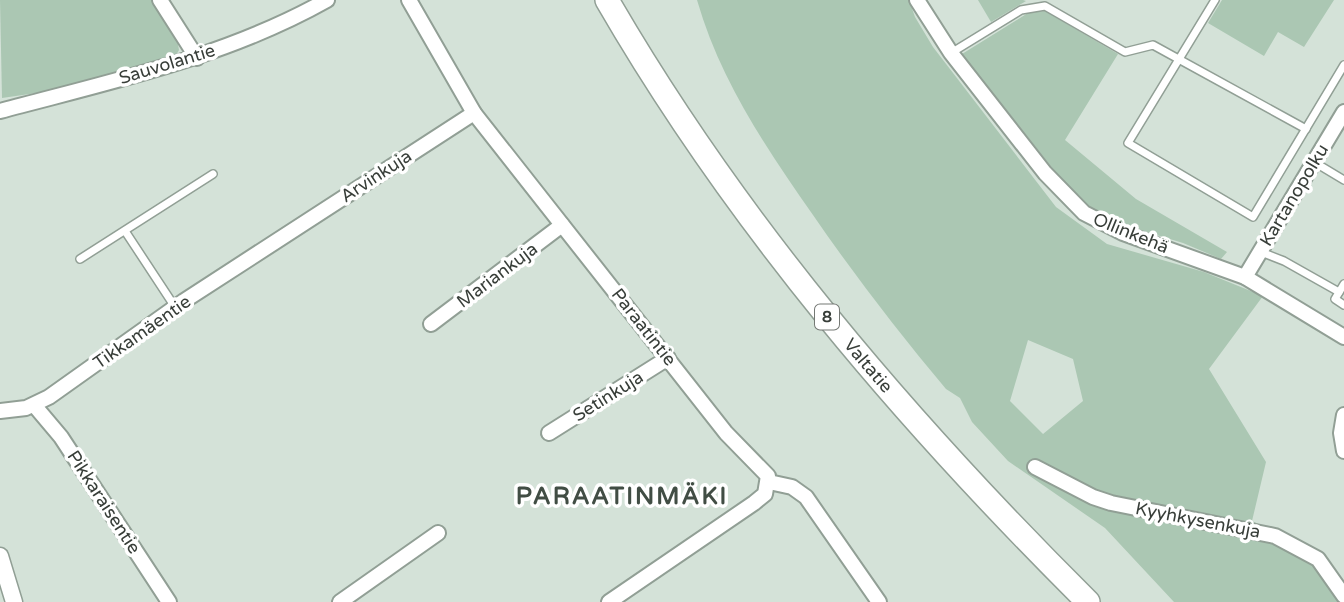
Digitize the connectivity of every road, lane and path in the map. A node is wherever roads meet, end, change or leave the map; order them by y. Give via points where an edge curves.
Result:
1 (160, 0) edge
2 (327, 0) edge
3 (409, 0) edge
4 (607, 0) edge
5 (917, 0) edge
6 (1215, 0) edge
7 (1040, 4) edge
8 (951, 53) junction
9 (1178, 57) junction
10 (197, 58) junction
11 (1344, 65) edge
12 (0, 111) edge
13 (1344, 112) edge
14 (474, 113) junction
15 (1340, 128) edge
16 (1306, 129) junction
17 (1313, 162) junction
18 (213, 174) dead end
19 (1344, 180) edge
20 (562, 225) junction
21 (125, 231) junction
22 (278, 239) joint
23 (1260, 251) junction
24 (80, 259) dead end
25 (1245, 277) junction
26 (1344, 284) edge
27 (1339, 292) junction
28 (1344, 305) edge
29 (175, 307) junction
30 (431, 324) dead end
31 (1344, 337) edge
32 (668, 358) junction
33 (34, 405) junction
34 (0, 411) edge
35 (1344, 415) edge
36 (549, 433) dead end
37 (1344, 451) edge
38 (1035, 467) dead end
39 (769, 482) junction
40 (438, 533) dead end
41 (0, 556) edge
42 (1344, 596) edge
43 (14, 602) edge
44 (169, 602) edge
45 (340, 602) edge
46 (609, 602) edge
47 (879, 602) edge
48 (1088, 602) edge

1 - 10 street
2 - 10 street, Sauvolantie via 258,36
3 - 14 street, Paraatintie
4 - 48 highway, Valtatie / 8 via 712,163 832,323 976,487
5 - 8 street, Ollinkehä
6 - 9 lane
7 - 8 lane via 1021,10
7 - 9 lane via 1125,52 1153,45
8 - 25 street, Ollinkehä via 1045,173 1084,213 1123,233
9 - 16 lane
9 - 16 lane via 1128,143 1253,217
10 - 12 street, Sauvolantie
11 - 16 lane
13 - 15 street, Kartanopolku
14 - 20 street, Paraatintie
14 - 22 street, Arvinkuja
15 - 17 street, Kartanopolku
17 - 19 lane
17 - 23 street, Kartanopolku
18 - 21 lane
20 - 30 street, Mariankuja
20 - 32 street, Paraatintie
21 - 24 lane
21 - 29 lane
22 - 29 street, Tikkamäentie
23 - 25 street, Kartanopolku
23 - 27 lane
25 - 31 street, Ollinkehä
26 - 27 lane
27 - 28 lane via 1335,299
29 - 33 street, Tikkamäentie
32 - 36 street, Setinkuja
32 - 39 street, Paraatintie via 726,433 765,470
33 - 34 street, Tikkamäentie
33 - 44 street, Pikkaraisentie via 61,437
35 - 37 street
38 - 42 street, Kyyhkysenkuja via 1111,503 1275,536 1318,559
39 - 46 street via 765,494 754,503
39 - 47 street via 792,487 806,497
40 - 45 street
41 - 43 street

